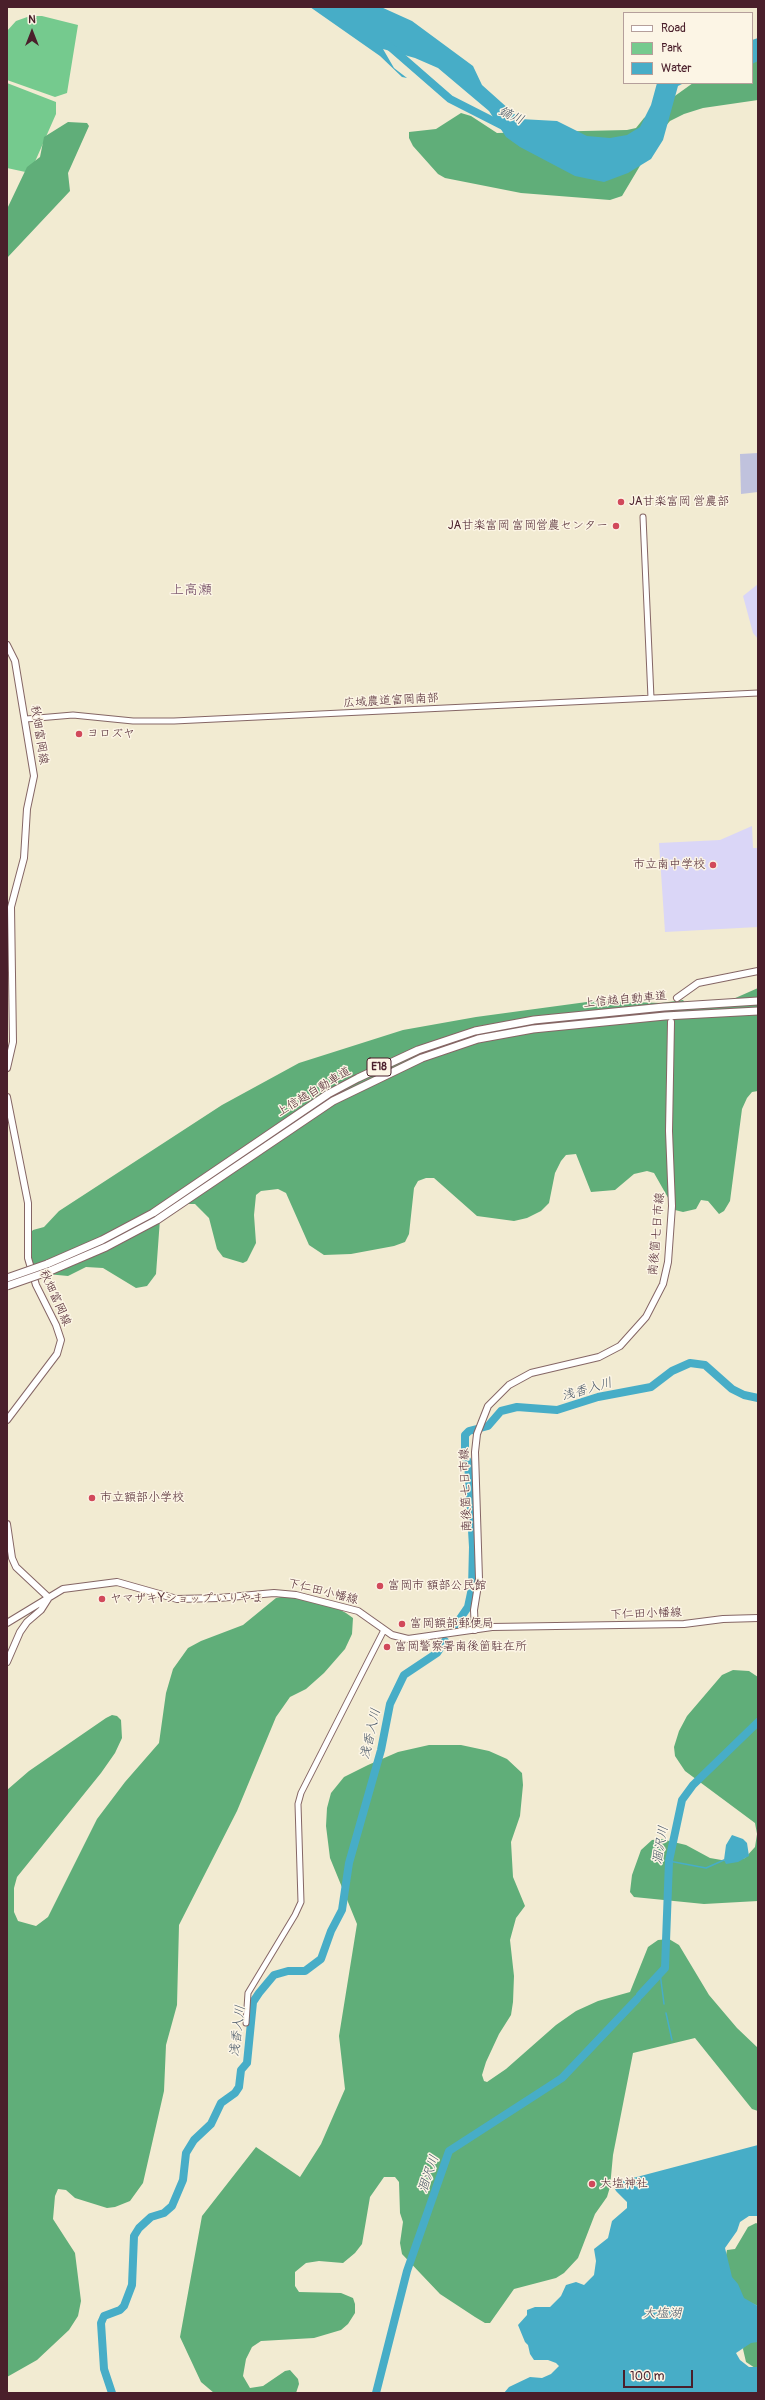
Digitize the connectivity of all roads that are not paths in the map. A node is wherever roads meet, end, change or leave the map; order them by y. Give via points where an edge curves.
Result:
1 (643, 517) dead end
2 (7, 645) edge
3 (758, 694) edge
4 (651, 698) junction
5 (26, 719) junction
6 (758, 971) edge
7 (677, 998) dead end
8 (758, 1001) edge
9 (758, 1011) edge
10 (671, 1022) dead end
11 (7, 1068) edge
12 (7, 1097) edge
13 (7, 1278) edge
14 (7, 1286) edge
15 (7, 1420) edge
16 (7, 1524) edge
17 (48, 1597) junction
18 (758, 1618) edge
19 (7, 1623) edge
20 (384, 1630) junction
21 (475, 1630) junction
22 (7, 1662) edge
23 (246, 2023) dead end

1 - 4 street
2 - 5 main road, 秋畑富岡線 via 16,661
3 - 4 street, 広域農道富岡南部
4 - 5 street, 広域農道富岡南部 via 174,721 133,721 73,714
5 - 11 main road, 秋畑富岡線 via 34,776 27,809 24,858 11,907 12,1042
6 - 7 main road via 698,983
8 - 13 highway, 上信越自動車道 / E18, bridge via 534,1020 475,1031 418,1050 328,1094 153,1213 102,1240
9 - 14 highway, 上信越自動車道 / E18, bridge via 618,1020 533,1029 478,1039 422,1058 333,1102 157,1220 50,1272
10 - 21 main road, 南後箇七日市線 via 669,1131 672,1206 668,1262 658,1298 640,1326 620,1346 599,1357 545,1369 517,1380 493,1400 480,1423 474,1464 479,1579 474,1610
12 - 15 main road, 秋畑富岡線 via 28,1203 28,1258 38,1289 61,1340 57,1354
16 - 17 main road via 16,1568
17 - 19 main road, 下仁田小幡線
17 - 20 main road, 下仁田小幡線 via 69,1588 117,1582 177,1599 286,1593 358,1611
17 - 22 main road via 41,1610 20,1632
18 - 21 main road, 下仁田小幡線 via 684,1624 492,1627
20 - 21 main road, 下仁田小幡線 via 408,1639
20 - 23 street via 301,1793 298,1804 301,1902 248,1993

